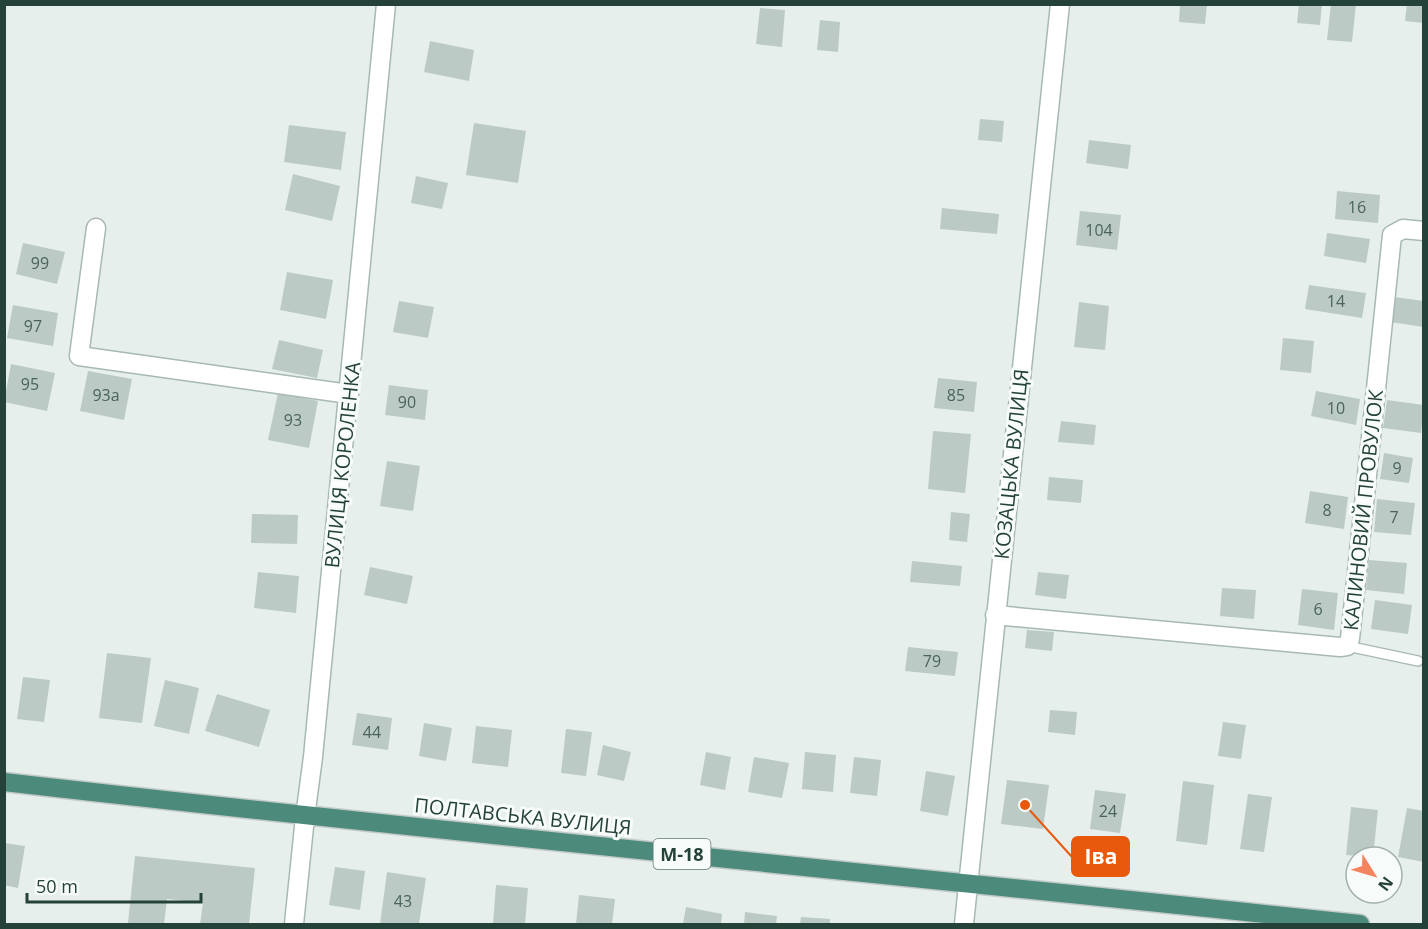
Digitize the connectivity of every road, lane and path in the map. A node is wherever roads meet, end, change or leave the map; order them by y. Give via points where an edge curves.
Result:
1 (386, 4) edge
2 (1060, 4) edge
3 (96, 228) dead end
4 (1424, 231) edge
5 (349, 394) junction
6 (995, 615) junction
7 (1347, 646) junction
8 (1418, 661) dead end
9 (4, 782) edge
10 (305, 817) junction
11 (968, 882) junction
12 (294, 924) edge
13 (964, 924) edge
14 (1360, 924) edge

1 - 5 street, ВУЛИЦЯ КОРОЛЕНКА
2 - 6 street, КОЗАЦЬКА ВУЛИЦЯ
3 - 5 street via 79,356
4 - 7 street, КАЛИНОВИЙ ПРОВУЛОК via 1403,229 1392,235
5 - 10 street, ВУЛИЦЯ КОРОЛЕНКА
6 - 7 street, КАЛИНОВИЙ ПРОВУЛОК
6 - 11 street, КОЗАЦЬКА ВУЛИЦЯ
7 - 8 lane
9 - 10 highway, ПОЛТАВСЬКА ВУЛИЦЯ / М-18
10 - 11 highway, ПОЛТАВСЬКА ВУЛИЦЯ / М-18
10 - 12 street, ВУЛИЦЯ КОРОЛЕНКА
11 - 13 street, КОЗАЦЬКА ВУЛИЦЯ
11 - 14 highway, ПОЛТАВСЬКА ВУЛИЦЯ / М-18

